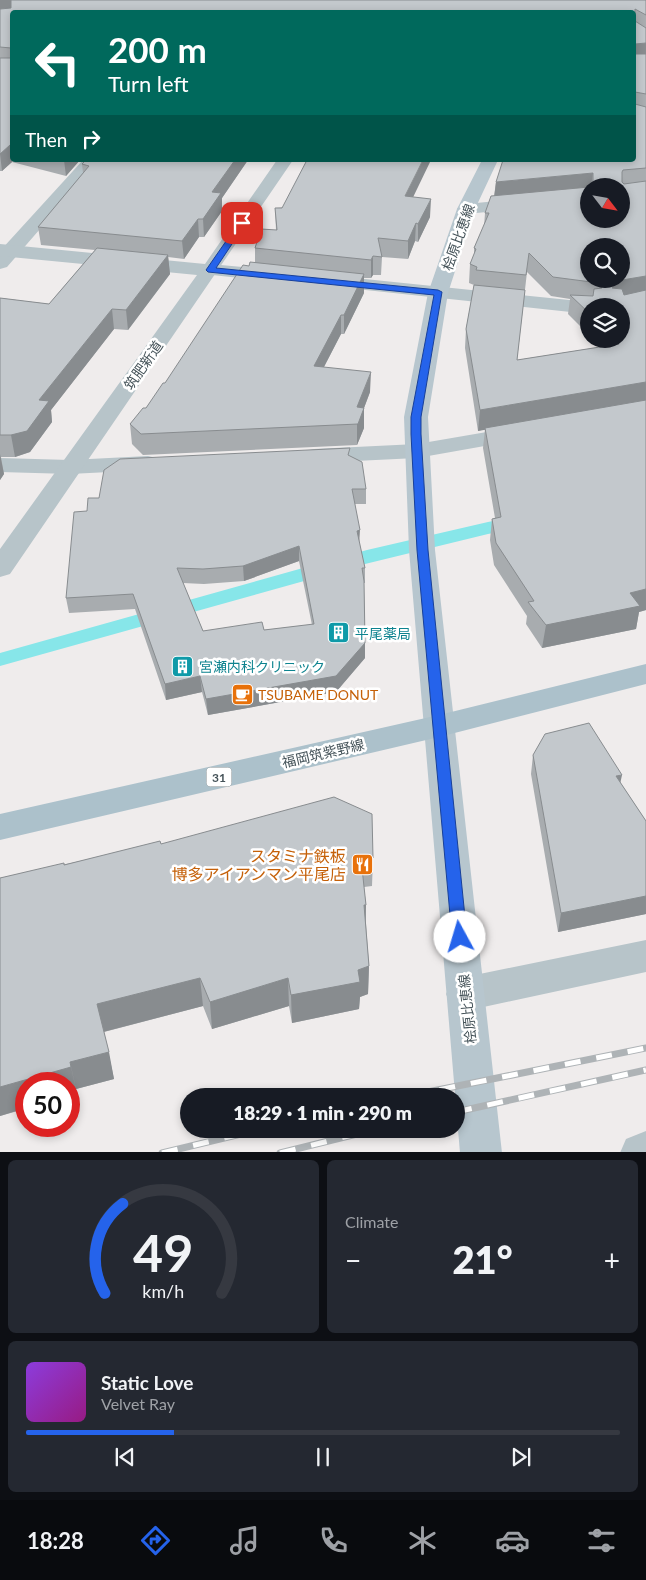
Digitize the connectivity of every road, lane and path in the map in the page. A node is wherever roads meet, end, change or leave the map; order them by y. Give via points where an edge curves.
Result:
1 (90, 162) edge
2 (284, 162) edge
3 (489, 162) edge
4 (580, 198) edge
5 (466, 209) junction
6 (4, 255) edge
7 (210, 270) junction
8 (438, 292) junction
9 (580, 307) edge
10 (541, 430) edge
11 (417, 451) junction
12 (291, 457) edge
13 (175, 462) edge
14 (0, 465) edge
15 (70, 467) junction
16 (0, 568) edge
17 (646, 674) edge
18 (439, 726) junction
19 (0, 827) edge
20 (646, 956) edge
21 (465, 994) junction
22 (646, 1151) edge
23 (481, 1152) edge
24 (641, 1152) edge

1 - 6 street
2 - 7 street, 筑肥新道
3 - 5 main road, 桧原比恵線
4 - 5 street
5 - 8 main road, 桧原比恵線
6 - 7 street
7 - 8 street
7 - 15 street, 筑肥新道
8 - 9 street
8 - 11 main road, 桧原比恵線 via 416,417
10 - 11 street
11 - 12 street
11 - 18 main road, 桧原比恵線
13 - 15 street
14 - 15 street
15 - 16 street, 筑肥新道
17 - 18 main road, 福岡筑紫野線 / 31
18 - 19 main road, 福岡筑紫野線 / 31
18 - 21 main road, 桧原比恵線
20 - 21 street
21 - 23 main road, 桧原比恵線
22 - 24 street

